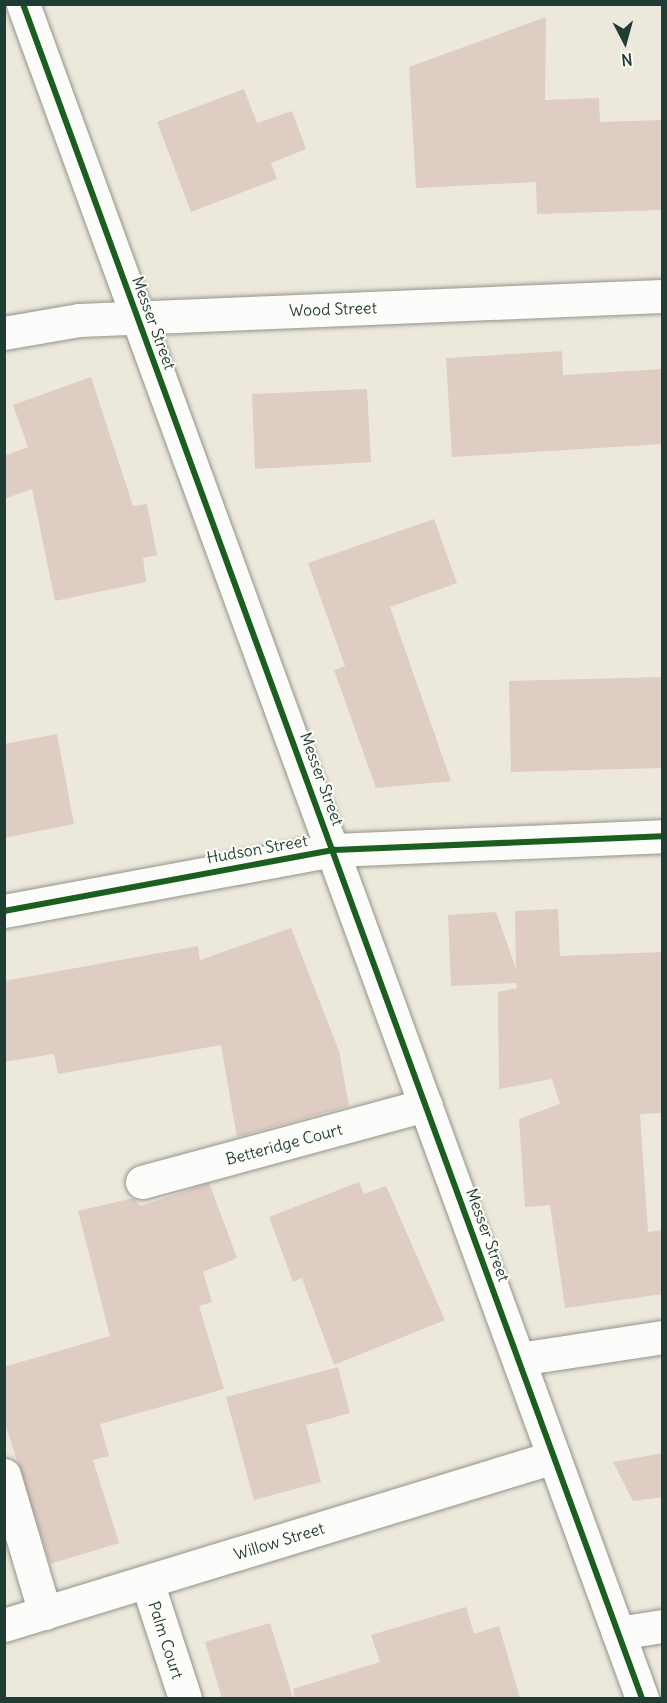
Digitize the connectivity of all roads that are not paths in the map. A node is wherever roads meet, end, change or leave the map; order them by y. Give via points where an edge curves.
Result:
1 (23, 4) edge
2 (663, 296) edge
3 (137, 318) junction
4 (4, 333) edge
5 (663, 836) edge
6 (334, 850) junction
7 (4, 911) edge
8 (426, 1105) junction
9 (142, 1182) dead end
10 (663, 1337) edge
11 (519, 1359) junction
12 (554, 1456) junction
13 (4, 1475) edge
14 (147, 1582) junction
15 (45, 1613) junction
16 (4, 1625) edge
17 (663, 1626) edge
18 (618, 1633) junction
19 (185, 1698) edge
20 (642, 1698) edge

1 - 3 street, Messer Street
2 - 3 street, Wood Street
3 - 4 street, Wood Street
3 - 6 street, Messer Street
5 - 6 street, Hudson Street
6 - 7 street, Hudson Street
6 - 8 street, Messer Street
8 - 9 street, Betteridge Court
8 - 11 street, Messer Street
10 - 11 street
11 - 12 street, Messer Street
12 - 14 street, Willow Street
12 - 18 street, Messer Street
13 - 15 street
14 - 15 street, Willow Street
14 - 19 street, Palm Court
15 - 16 street, Willow Street
17 - 18 street
18 - 20 street, Messer Street

